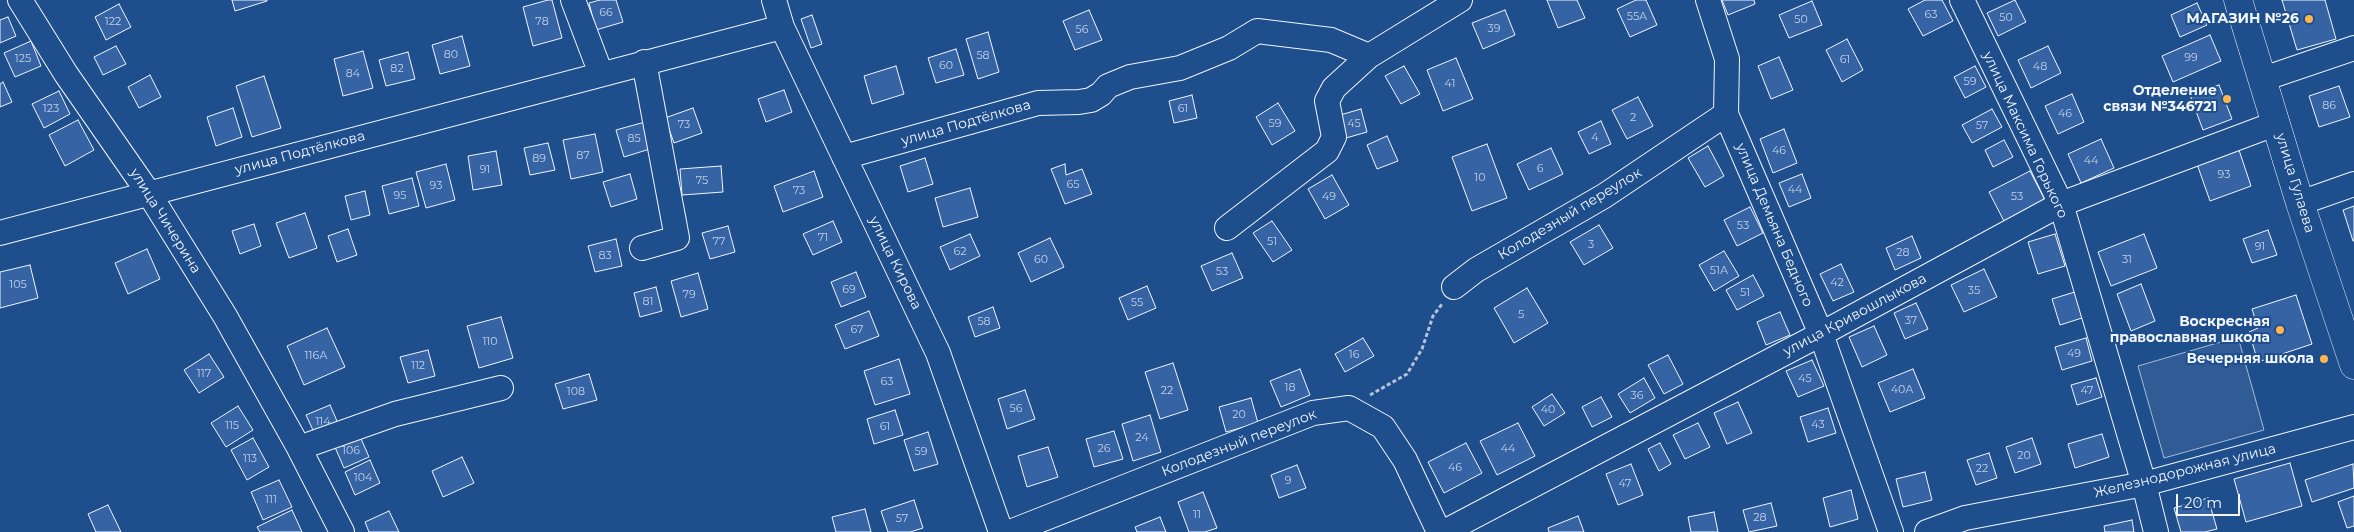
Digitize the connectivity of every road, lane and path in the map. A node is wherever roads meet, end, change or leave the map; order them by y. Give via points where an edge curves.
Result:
1 (20, 0) edge
2 (573, 0) edge
3 (774, 0) edge
4 (1460, 0) edge
5 (1708, 0) edge
6 (1962, 0) edge
7 (2238, 0) edge
8 (782, 27) junction
9 (2354, 48) edge
10 (1369, 56) junction
11 (644, 62) junction
12 (601, 74) junction
13 (2263, 79) junction
14 (1726, 114) junction
15 (2277, 123) junction
16 (844, 157) junction
17 (2354, 184) edge
18 (148, 192) junction
19 (2300, 203) junction
20 (2061, 204) junction
21 (1227, 228) dead end
22 (0, 233) edge
23 (642, 248) dead end
24 (1454, 287) joint
25 (1821, 334) junction
26 (2354, 365) edge
27 (501, 388) dead end
28 (1349, 408) junction
29 (2354, 427) edge
30 (299, 448) junction
31 (2144, 484) junction
32 (342, 532) edge
33 (1001, 532) edge
34 (1010, 532) edge
35 (1439, 532) edge
36 (1444, 532) edge
37 (1891, 532) edge
38 (1928, 532) edge
39 (2156, 532) edge

1 - 18 street, улица Чичерина via 66,74
2 - 12 street
3 - 8 street, улица Кирова
4 - 10 street
5 - 14 street, улица Демьяна Бедного via 1727,59
6 - 20 street, улица Максима Горького
7 - 13 main road, улица Гулаева
8 - 11 street, улица Подтёлкова
8 - 16 street, улица Кирова
9 - 13 street
10 - 16 street, улица Подтёлкова via 1331,40 1257,31 1229,48 1180,68 1130,77 1108,86 1091,100 1038,103
10 - 21 street via 1334,88 1327,101 1334,137 1327,151
11 - 12 street, улица Подтёлкова
11 - 23 street via 677,238
12 - 18 street, улица Подтёлкова
13 - 15 main road, улица Гулаева
14 - 24 street, Колодезный переулок via 1604,196 1476,270
14 - 25 street, улица Демьяна Бедного
15 - 19 main road, улица Гулаева
15 - 20 street, улица Кривошлыкова
16 - 33 street, улица Кирова via 938,354
17 - 19 street
18 - 22 street, улица Подтёлкова
18 - 30 street, улица Чичерина via 225,316
19 - 26 main road, улица Гулаева
20 - 25 street, улица Кривошлыкова
20 - 31 street, улица Максима Горького
24 - 28 path via 1433,316 1422,349 1407,374
25 - 36 street, улица Кривошлыкова
25 - 37 street, улица Демьяна Бедного
27 - 30 street via 395,414
28 - 34 street, Колодезный переулок via 1313,413
28 - 35 street via 1383,427 1406,460
29 - 31 street, Железнодорожная улица
30 - 32 street, улица Чичерина
31 - 38 street, Железнодорожная улица via 1965,518
31 - 39 street, улица Максима Горького

